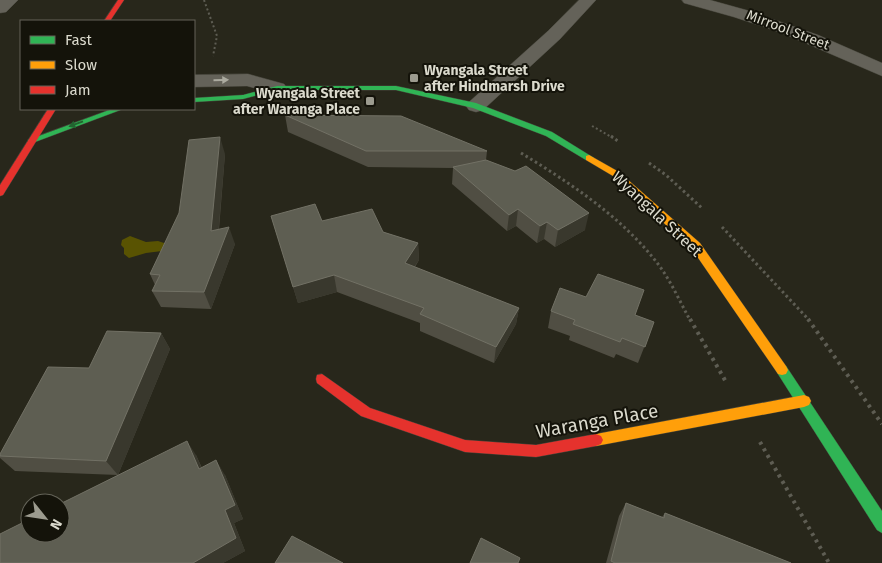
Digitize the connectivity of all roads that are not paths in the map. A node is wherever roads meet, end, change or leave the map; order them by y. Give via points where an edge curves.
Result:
1 (10, 0) edge
2 (122, 0) edge
3 (588, 0) edge
4 (690, 0) edge
5 (0, 8) edge
6 (108, 20) edge
7 (882, 70) edge
8 (195, 81) edge
9 (276, 88) junction
10 (195, 100) edge
11 (476, 106) junction
12 (51, 110) edge
13 (116, 110) edge
14 (32, 140) junction
15 (0, 193) edge
16 (322, 379) dead end
17 (804, 401) junction
18 (882, 525) edge

1 - 5 street
2 - 6 street
3 - 11 street
4 - 7 street, Mirrool Street via 737,11 829,45
8 -> 9 street, Wyangala Street via 248,80
9 - 10 street, Wyangala Street via 243,97
9 - 11 street, Wyangala Street via 396,88
11 - 17 street, Wyangala Street via 548,134 616,174 696,246
12 - 14 street
13 -> 14 street
14 - 15 street
16 - 17 street, Waranga Place via 366,412 466,446 536,451
17 - 18 street, Wyangala Street

